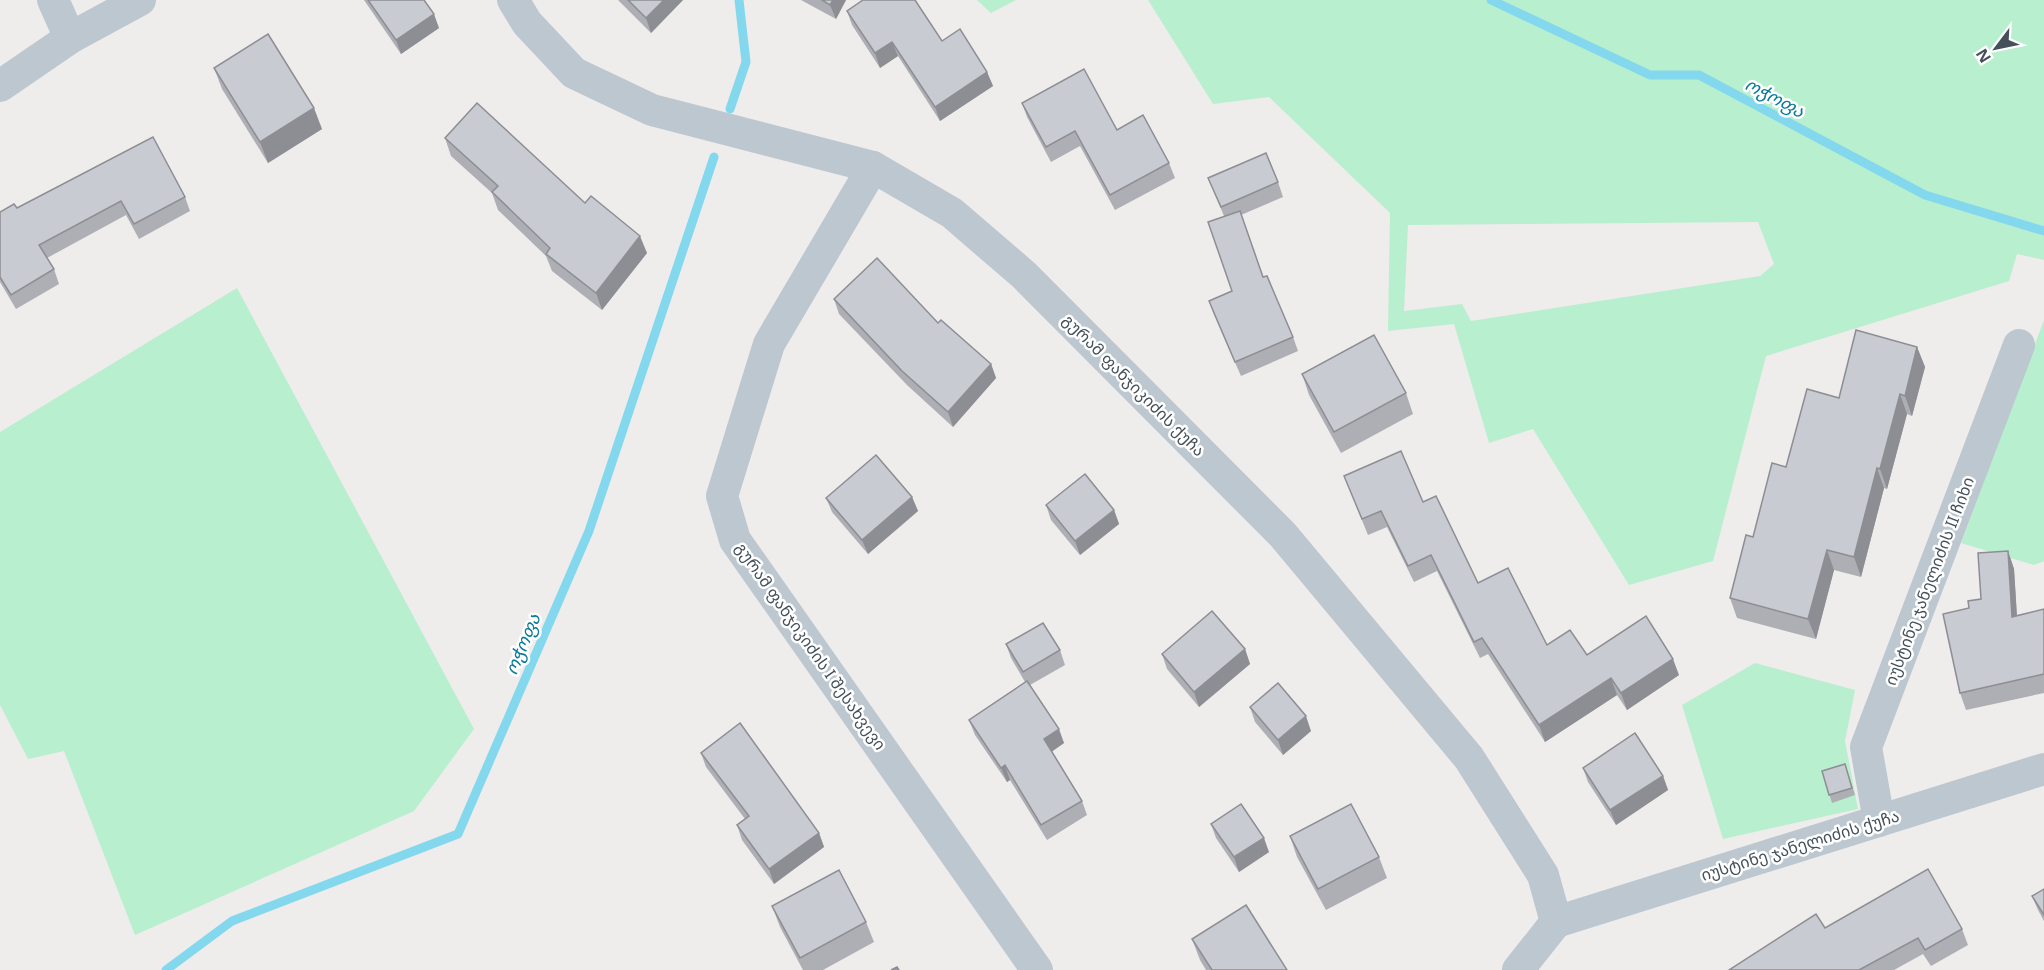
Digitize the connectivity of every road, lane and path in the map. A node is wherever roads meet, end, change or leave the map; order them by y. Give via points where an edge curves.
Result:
1 (53, 0) edge
2 (140, 0) edge
3 (513, 0) edge
4 (70, 38) junction
5 (0, 86) edge
6 (873, 167) junction
7 (2019, 345) dead end
8 (2044, 769) edge
9 (1879, 820) junction
10 (1556, 922) junction
11 (1037, 970) edge
12 (1518, 970) edge

1 - 4 street
2 - 4 street
3 - 6 street, გურამ ფანჯიკიძის ქუჩა via 527,23 574,73 652,110
4 - 5 street
6 - 10 street, გურამ ფანჯიკიძის ქუჩა via 952,213 1024,275 1283,535 1469,758 1543,875
6 - 11 street, გურამ ფანჯიკიძის I შესახვევი via 769,344 722,496 735,540
7 - 9 street, იუსტინე ჯანელიძის II ჩიხი via 1866,747
8 - 9 street, იუსტინე ჯანელიძის ქუჩა
9 - 10 street, იუსტინე ჯანელიძის ქუჩა
10 - 12 street

